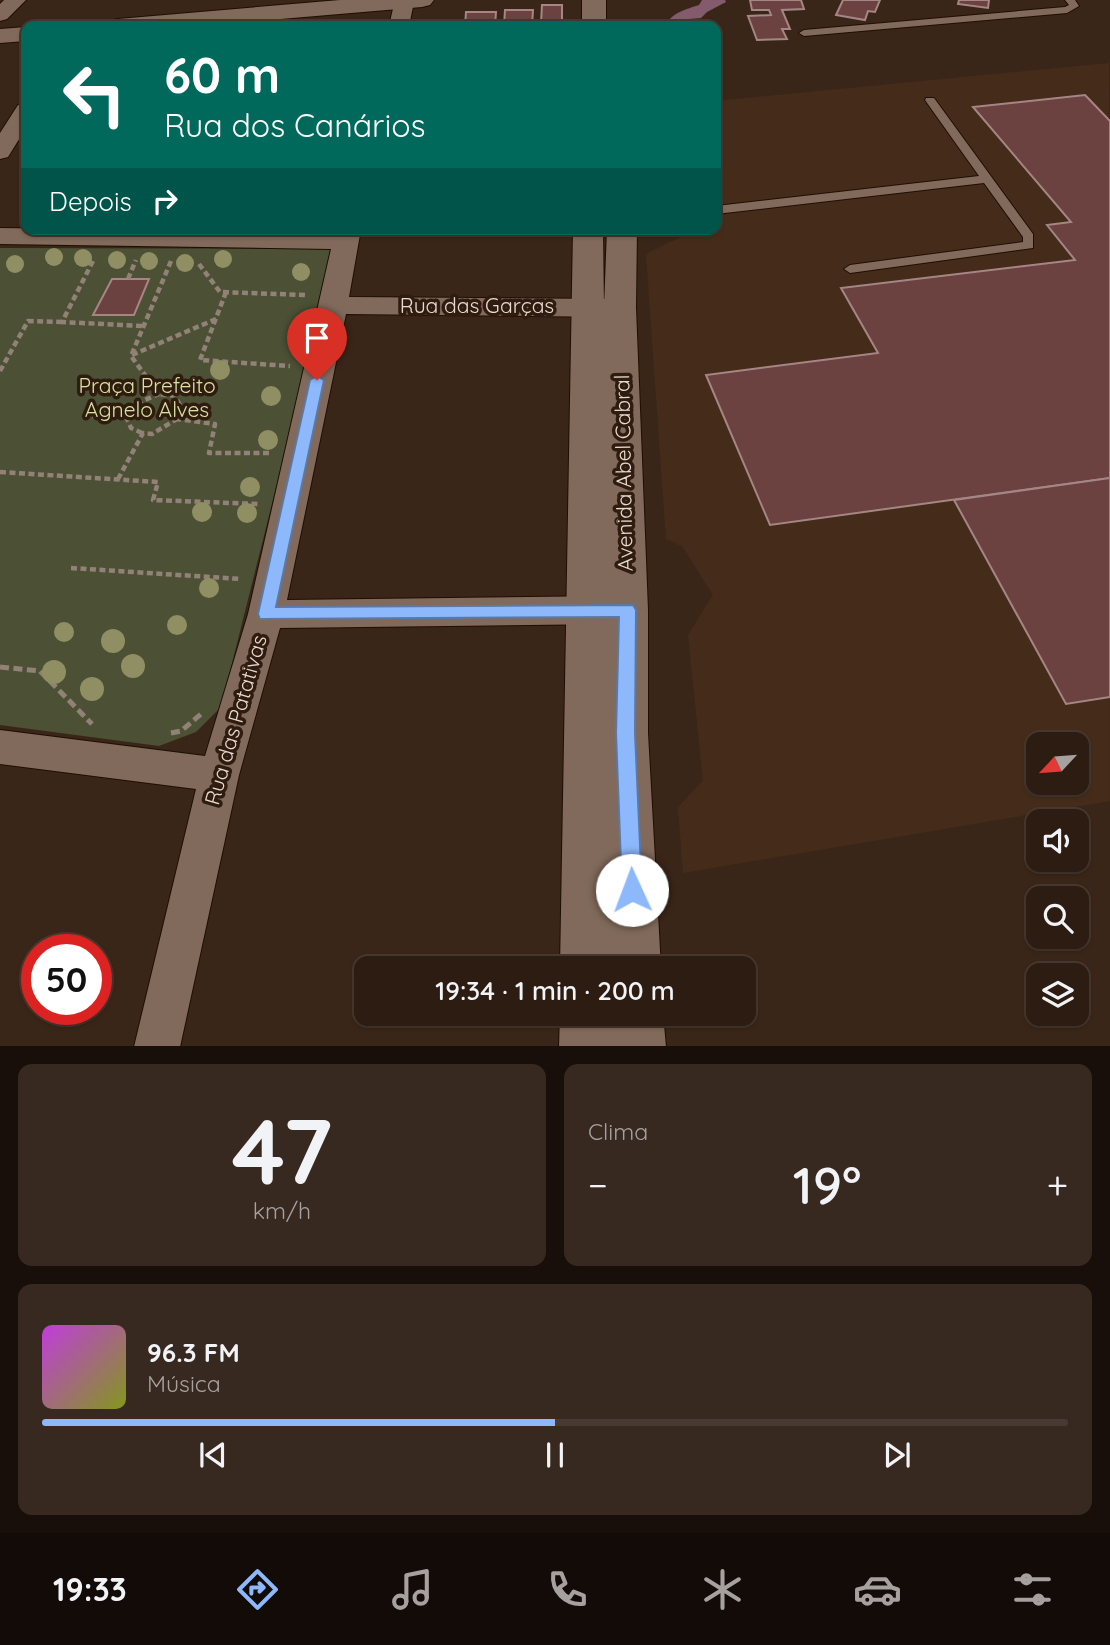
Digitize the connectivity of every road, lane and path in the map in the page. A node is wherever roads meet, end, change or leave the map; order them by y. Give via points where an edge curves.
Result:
1 (16, 0) edge
2 (594, 0) edge
3 (1070, 0) edge
4 (413, 1) edge
5 (177, 21) edge
6 (402, 21) edge
7 (594, 21) edge
8 (7, 31) edge
9 (804, 33) dead end
10 (930, 100) dead end
11 (21, 120) edge
12 (0, 152) edge
13 (987, 179) junction
14 (721, 209) edge
15 (346, 235) edge
16 (589, 235) edge
17 (621, 235) edge
18 (0, 236) edge
19 (97, 254) dead end
20 (139, 254) dead end
21 (175, 254) dead end
22 (192, 255) dead end
23 (850, 269) dead end
24 (128, 279) dead end
25 (226, 292) junction
26 (325, 300) junction
27 (603, 308) junction
28 (216, 318) junction
29 (62, 322) junction
30 (142, 326) junction
31 (131, 356) junction
32 (298, 366) dead end
33 (0, 371) edge
34 (159, 394) junction
35 (122, 409) junction
36 (92, 415) dead end
37 (177, 419) junction
38 (605, 426) junction
39 (142, 433) junction
40 (276, 453) dead end
41 (0, 472) edge
42 (118, 480) junction
43 (260, 516) dead end
44 (247, 567) dead end
45 (71, 568) dead end
46 (244, 580) junction
47 (253, 603) junction
48 (586, 610) junction
49 (627, 610) junction
50 (0, 667) edge
51 (206, 709) dead end
52 (101, 733) dead end
53 (159, 736) dead end
54 (0, 747) edge
55 (219, 775) junction
56 (586, 956) edge
57 (635, 956) edge
58 (586, 1026) edge
59 (638, 1026) edge
60 (157, 1046) edge
61 (586, 1046) edge
62 (639, 1046) edge

1 - 8 street
2 - 7 main road
3 - 9 lane via 1074,6 1067,10
4 - 5 main road
4 - 6 street
10 - 13 lane
11 - 12 street
13 - 14 lane
13 - 23 lane via 1030,244
15 - 18 street
15 - 26 street, Rua das Patativas
16 - 27 main road, Avenida Abel Cabral
17 - 27 main road, Avenida Abel Cabral
19 - 29 path
20 - 24 path
21 - 30 path
22 - 25 path via 220,292
25 - 26 path
25 - 28 path
26 - 27 street, Rua das Garças
26 - 47 street, Rua das Patativas
27 - 38 main road, Avenida Abel Cabral
28 - 31 path
28 - 32 path via 200,360
29 - 30 path
29 - 33 path via 28,321
30 - 31 path
31 - 34 path
34 - 35 path
34 - 37 path via 175,396 181,407
35 - 36 path
35 - 39 path via 131,428
37 - 39 path via 152,434
37 - 40 path via 215,424 209,453
38 - 48 main road, Avenida Abel Cabral
38 - 49 main road, Avenida Abel Cabral
39 - 42 path
41 - 42 path
42 - 43 path via 158,482 153,500 263,504
44 - 46 path
45 - 46 path
46 - 47 path
47 - 48 street
47 - 55 street, Rua das Patativas
48 - 49 street
48 - 56 main road, Avenida Abel Cabral
49 - 57 main road, Avenida Abel Cabral via 626,733
50 - 52 path via 40,671
51 - 53 path via 181,731
54 - 55 street
55 - 60 street, Rua das Patativas
58 - 61 main road
59 - 62 main road

